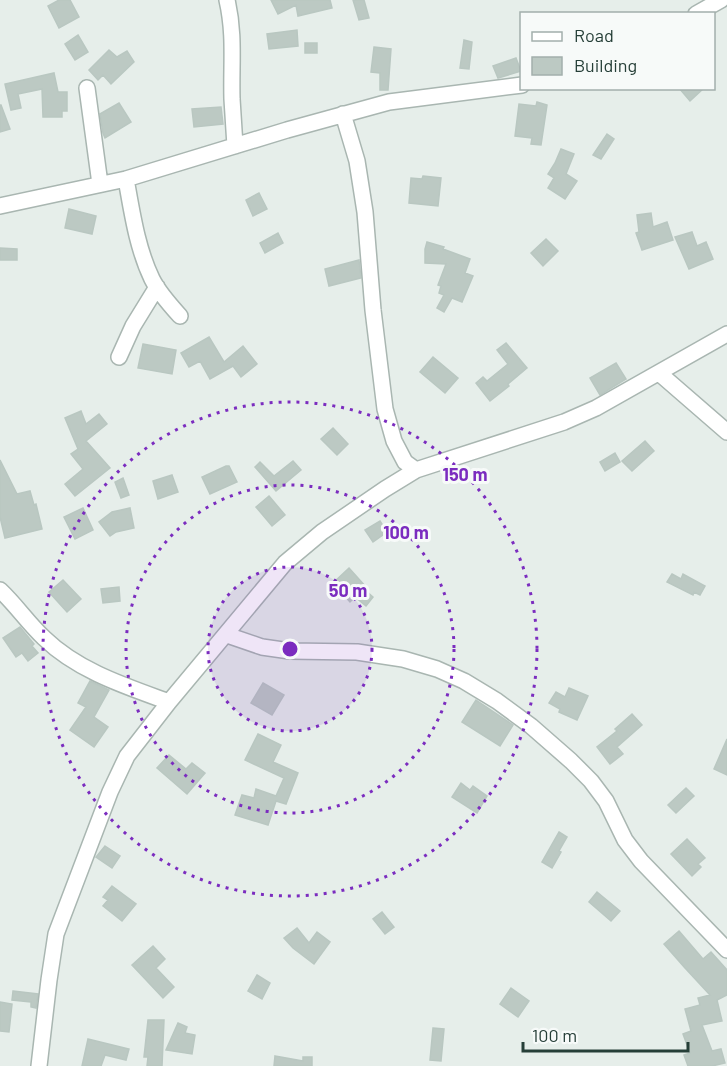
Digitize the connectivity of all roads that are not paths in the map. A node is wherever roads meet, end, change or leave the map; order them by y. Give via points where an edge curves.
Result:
1 (227, 0) edge
2 (720, 0) edge
3 (699, 12) edge
4 (520, 86) edge
5 (87, 88) dead end
6 (343, 114) junction
7 (235, 146) junction
8 (126, 178) junction
9 (99, 184) junction
10 (0, 206) edge
11 (157, 287) junction
12 (180, 316) dead end
13 (727, 334) edge
14 (119, 357) dead end
15 (659, 373) junction
16 (727, 432) edge
17 (416, 470) junction
18 (0, 590) edge
19 (226, 635) junction
20 (169, 702) junction
21 (727, 950) edge
22 (39, 1066) edge

1 - 7 street via 233,42
2 - 3 street
4 - 6 street via 389,102
5 - 9 street
6 - 7 street
6 - 17 street via 357,161 365,212 385,409 393,441 405,462
7 - 8 street
8 - 9 street
8 - 11 street via 142,253
9 - 10 street
11 - 12 street
11 - 14 street
13 - 15 street
15 - 16 street
15 - 17 street via 564,423
17 - 19 street via 322,532 285,563
18 - 20 street via 43,637 77,664
19 - 20 street
19 - 21 street via 272,649 357,652 403,659 464,681 497,701 591,781 641,861
20 - 22 street via 127,756 56,934

